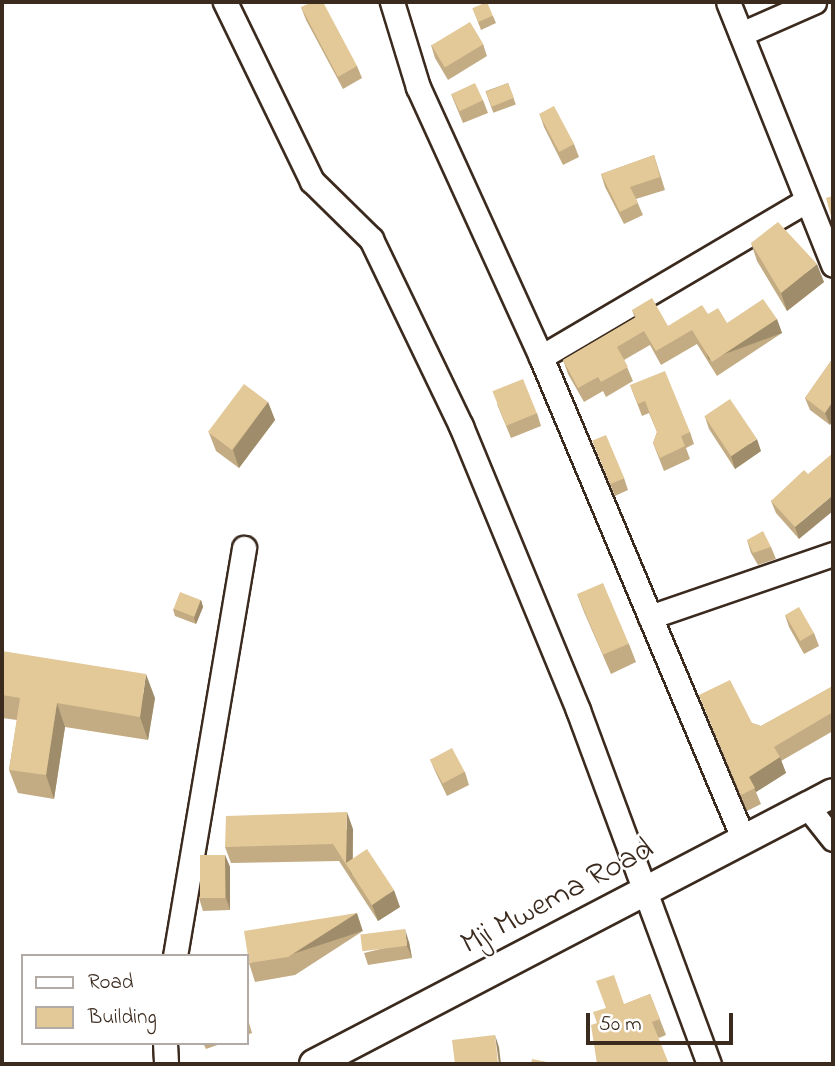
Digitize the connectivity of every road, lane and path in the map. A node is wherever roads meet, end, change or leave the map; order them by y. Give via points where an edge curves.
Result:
1 (225, 2) edge
2 (392, 2) edge
3 (728, 2) edge
4 (814, 2) edge
5 (741, 34) junction
6 (804, 202) junction
7 (833, 265) edge
8 (541, 357) junction
9 (244, 548) dead end
10 (833, 554) edge
11 (650, 617) junction
12 (833, 793) edge
13 (807, 806) junction
14 (743, 838) junction
15 (833, 839) edge
16 (643, 894) junction
17 (175, 954) edge
18 (165, 1045) edge
19 (330, 1060) edge
20 (166, 1064) edge
21 (709, 1064) edge

1 - 16 street via 312,181 371,239 411,318 578,710
2 - 8 street via 418,88
3 - 5 street
4 - 5 street
5 - 6 street
6 - 7 street
6 - 8 street
8 - 11 street
9 - 17 street
10 - 11 street
11 - 14 street
12 - 13 main road, Mji Mwema Road
13 - 14 main road, Mji Mwema Road
13 - 15 street
14 - 16 main road, Mji Mwema Road
16 - 19 main road, Mji Mwema Road
16 - 21 street
18 - 20 street

